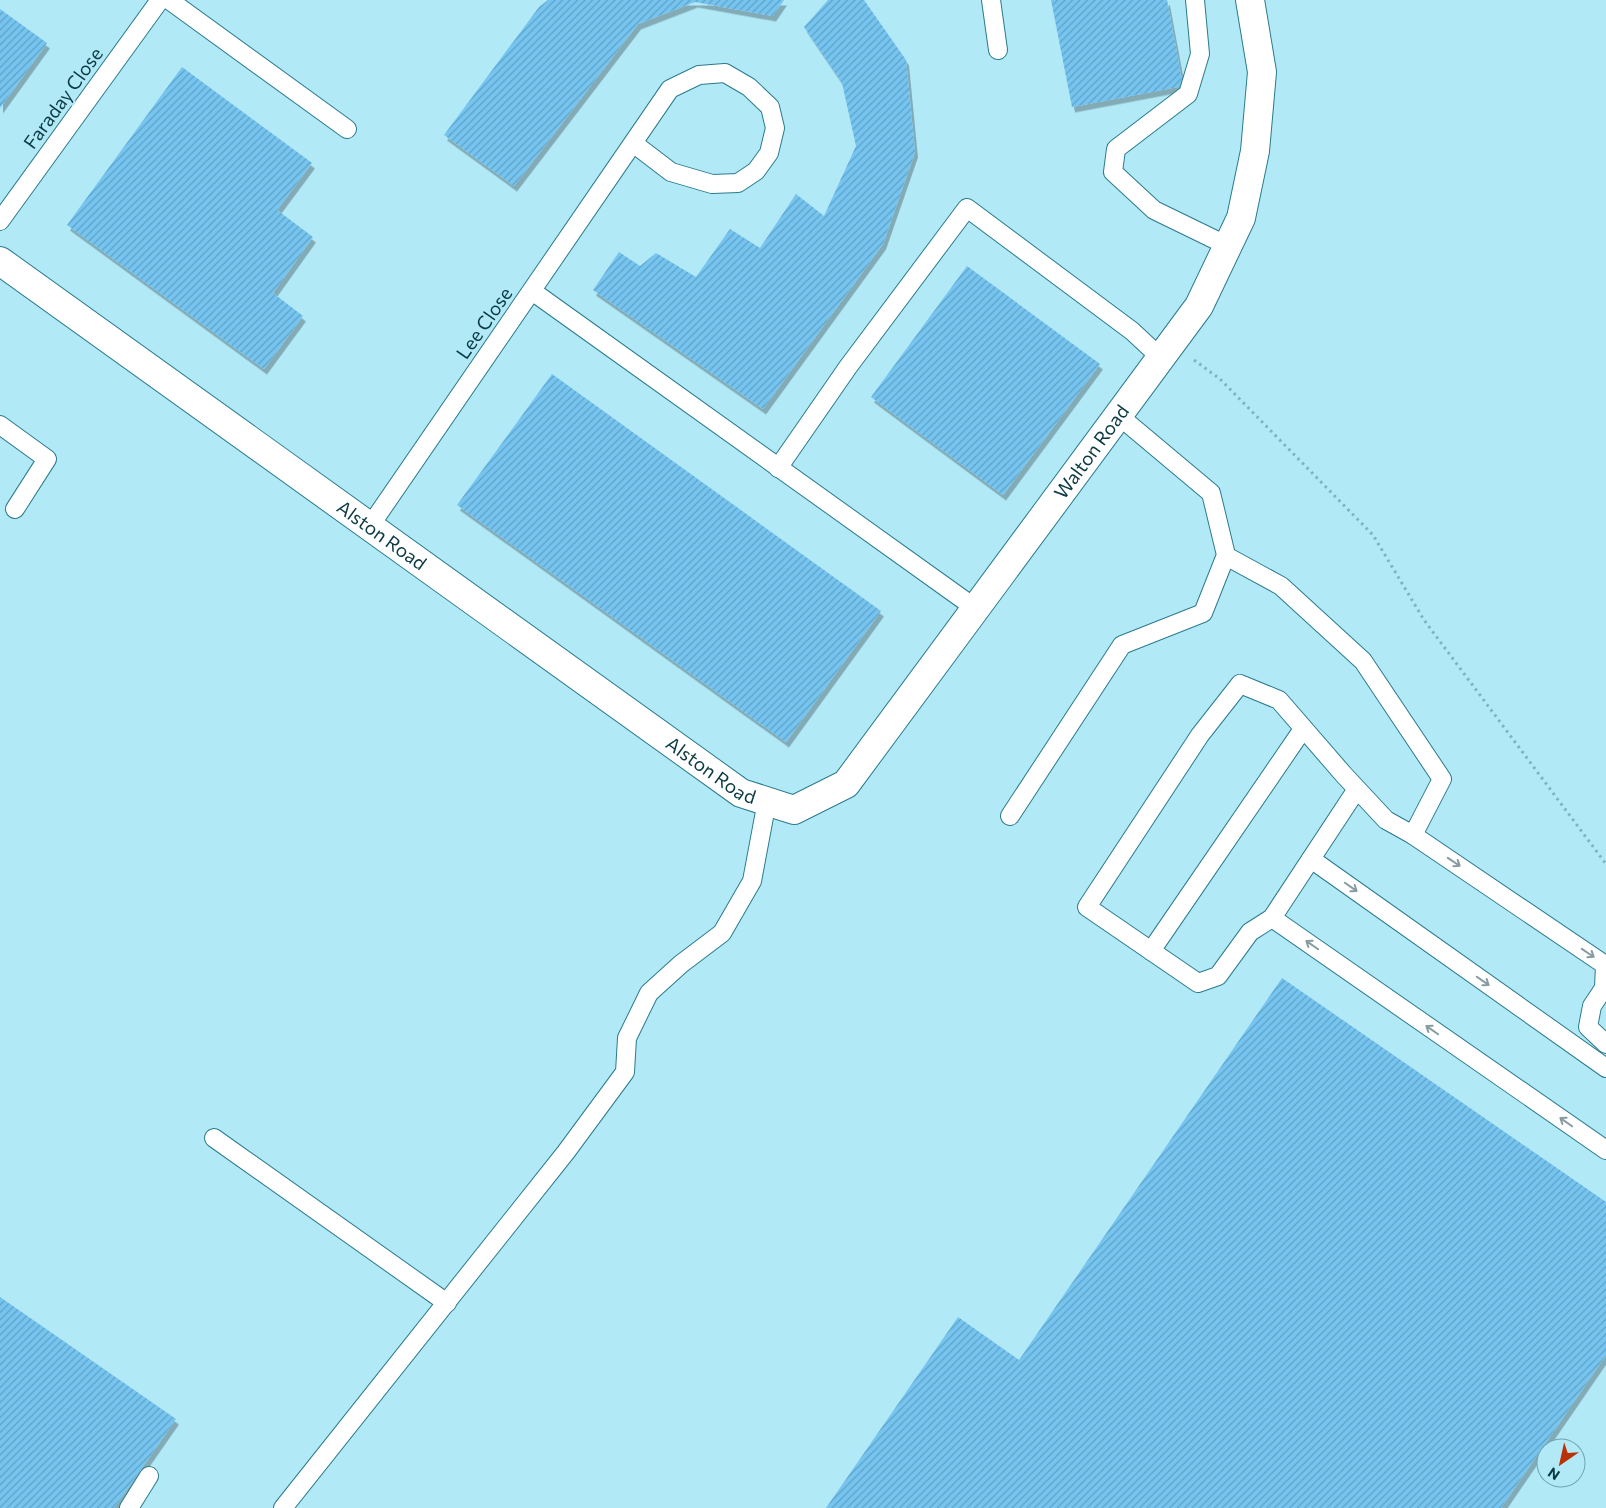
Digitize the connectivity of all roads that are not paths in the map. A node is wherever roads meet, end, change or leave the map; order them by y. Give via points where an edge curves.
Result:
1 (160, 0) edge
2 (169, 0) edge
3 (991, 0) edge
4 (1195, 0) edge
5 (1250, 0) edge
6 (998, 50) dead end
7 (347, 129) dead end
8 (634, 143) junction
9 (0, 221) edge
10 (1228, 246) junction
11 (0, 261) edge
12 (532, 291) junction
13 (1166, 350) junction
14 (1118, 416) junction
15 (0, 425) edge
16 (778, 468) junction
17 (15, 509) dead end
18 (370, 526) junction
19 (1226, 556) junction
20 (975, 608) junction
21 (1304, 729) junction
22 (1357, 789) junction
23 (767, 801) junction
24 (1010, 816) dead end
25 (1413, 835) junction
26 (1311, 859) junction
27 (1272, 918) junction
28 (1151, 951) junction
29 (1606, 1044) edge
30 (1606, 1068) edge
31 (214, 1138) dead end
32 (1606, 1150) edge
33 (447, 1303) junction
34 (149, 1476) dead end
35 (129, 1508) edge
36 (283, 1508) edge

1 - 9 lane, Faraday Close
2 - 7 lane
3 - 6 lane
4 - 10 lane via 1200,54 1188,94 1116,149 1113,172 1154,210
5 - 10 street, Walton Road via 1262,72 1255,151 1241,218
8 - 8 lane, Lee Close via 670,89 699,75 725,73 749,87 770,107 775,128 770,153 756,171 738,183 712,184 671,172
8 - 12 lane, Lee Close
10 - 13 street, Walton Road via 1199,306
11 - 18 street, Alston Road
12 - 16 lane
12 - 18 lane, Lee Close
13 - 14 street, Walton Road
13 - 16 lane via 1132,331 968,208 848,367
14 - 19 lane via 1211,493
14 - 20 street, Walton Road
15 - 17 lane via 47,459
16 - 20 lane
18 - 23 street, Alston Road via 742,792
19 - 24 lane via 1203,613 1122,646
19 - 25 lane via 1281,586 1363,661 1442,779
20 - 23 street, Walton Road via 846,784 794,810
21 - 22 lane
21 - 28 lane
21 - 28 lane via 1279,700 1240,684 1200,735 1088,907
22 - 25 lane via 1386,820
22 - 26 lane
23 - 33 lane via 752,881 722,933 649,993 628,1038 625,1072
25 -> 29 lane via 1605,965 1604,988 1592,1006 1588,1027
26 - 27 lane
26 -> 30 lane
27 - 28 lane via 1250,932 1218,976 1198,983
32 -> 27 lane
31 - 33 lane
33 - 36 lane
34 - 35 lane

